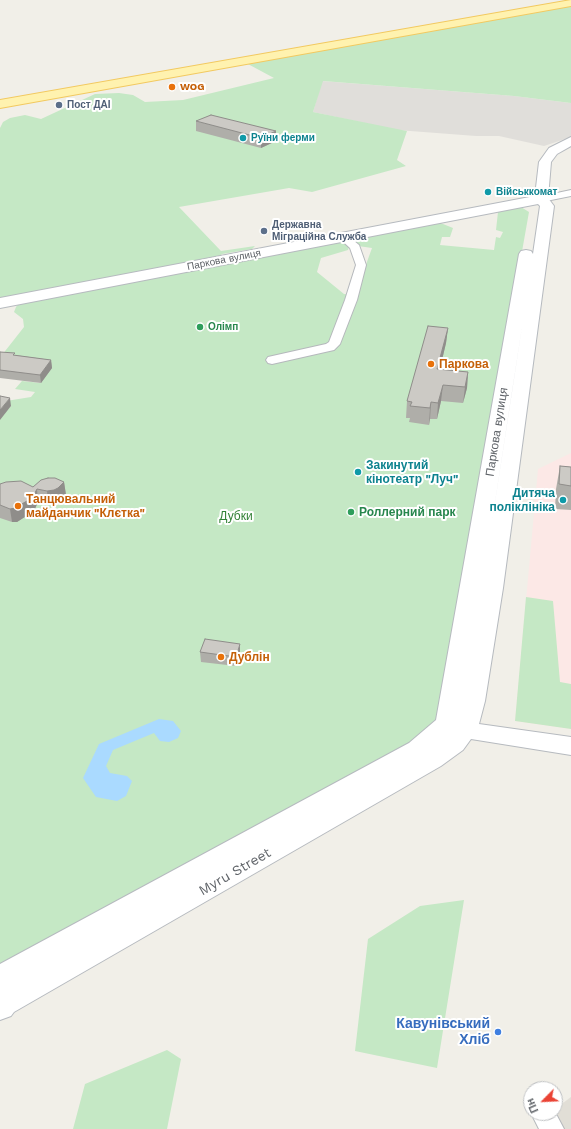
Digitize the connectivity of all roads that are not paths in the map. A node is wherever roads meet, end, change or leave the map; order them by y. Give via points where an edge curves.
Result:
1 (526, 0) edge
2 (571, 3) edge
3 (462, 22) junction
4 (0, 104) edge
5 (571, 141) edge
6 (571, 193) edge
7 (541, 199) junction
8 (344, 238) junction
9 (0, 303) edge
10 (272, 360) dead end
11 (453, 731) junction
12 (571, 746) edge
13 (418, 749) joint
14 (0, 978) edge
15 (0, 1007) edge

1 - 3 main road
2 - 3 main road
3 - 4 main road
5 - 7 street via 553,151 545,162
6 - 7 street
7 - 8 street, Паркова вулиця
7 - 11 street, Паркова вулиця via 534,207 448,724
8 - 9 street, Паркова вулиця
8 - 10 street via 355,247 361,265 352,300 334,344
11 - 12 street
11 - 13 street, Паркова вулиця
11 - 15 street, Myru Street via 454,744 432,760
13 - 14 street, Myru Street

